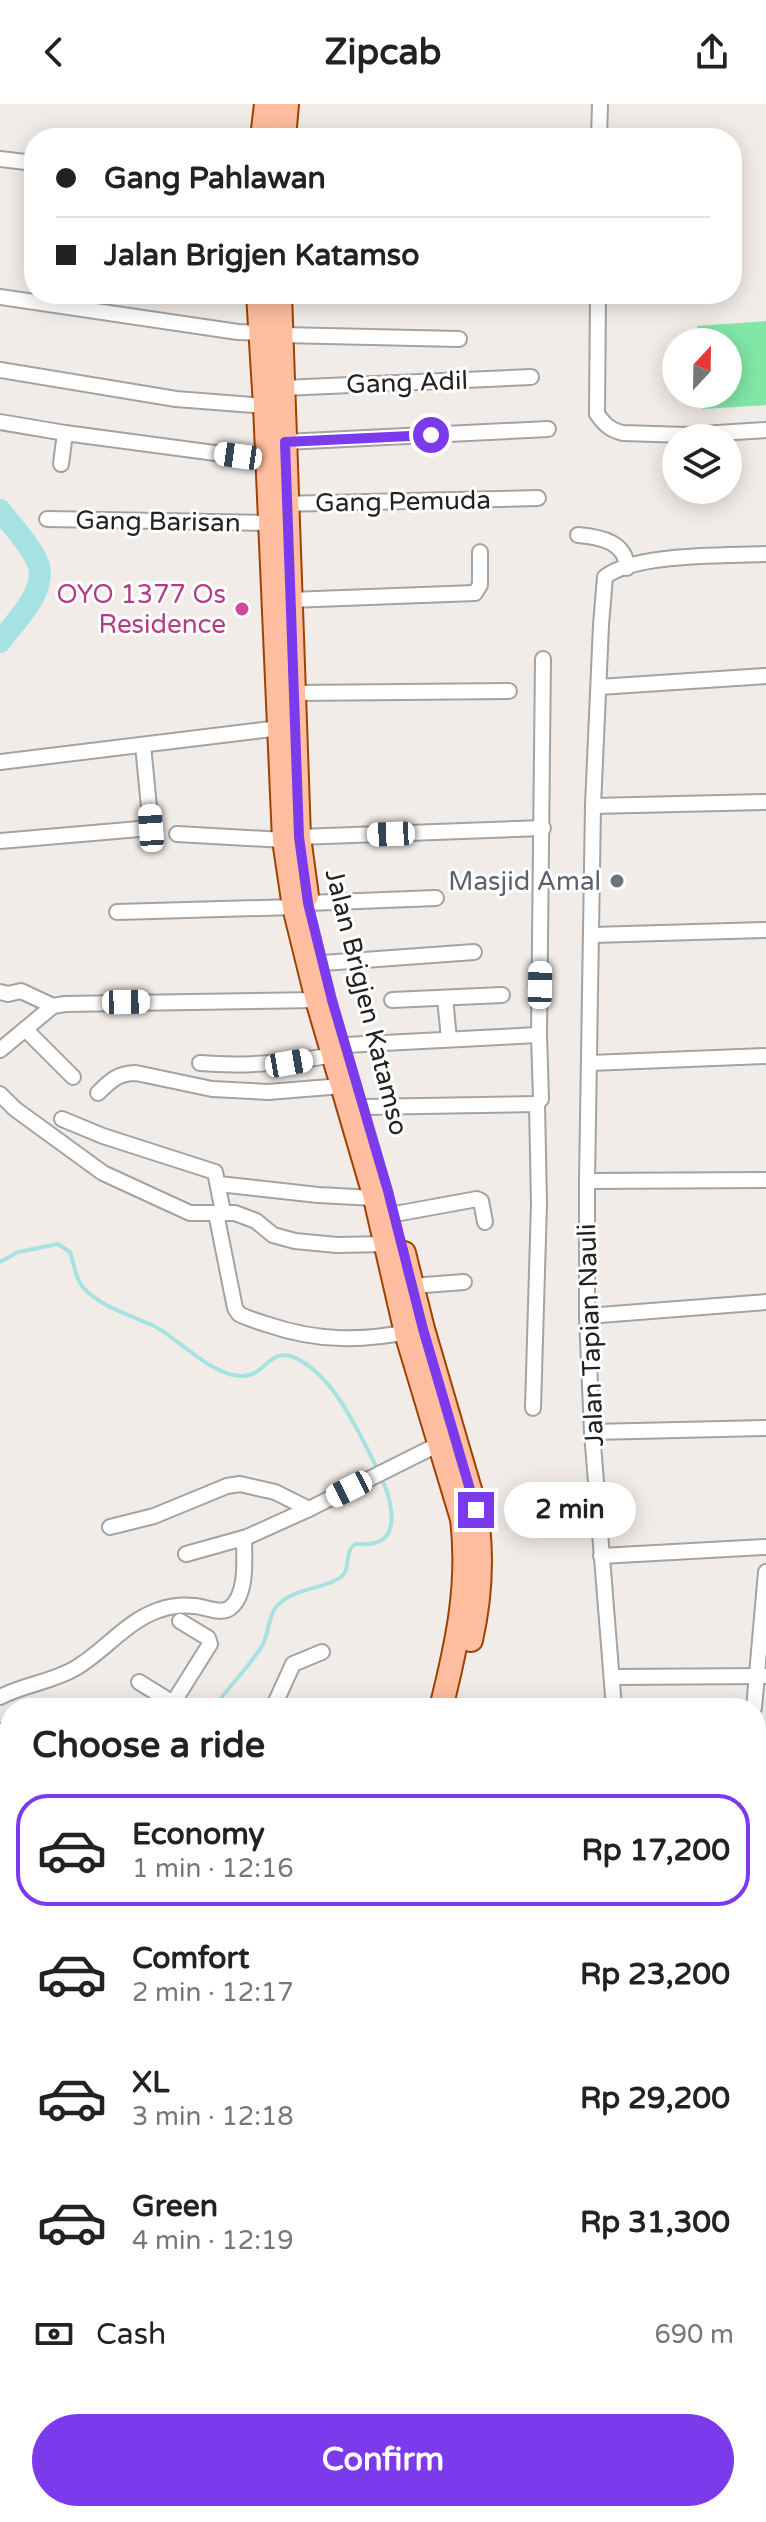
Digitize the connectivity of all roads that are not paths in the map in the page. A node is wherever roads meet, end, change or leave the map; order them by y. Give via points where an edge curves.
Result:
1 (266, 104) edge
2 (287, 104) edge
3 (600, 104) edge
4 (263, 128) edge
5 (285, 128) edge
6 (599, 128) edge
7 (0, 159) edge
8 (24, 162) edge
9 (0, 297) edge
10 (24, 301) edge
11 (44, 304) edge
12 (258, 304) edge
13 (280, 304) edge
14 (598, 304) edge
15 (259, 333) junction
16 (282, 335) junction
17 (459, 339) dead end
18 (0, 370) edge
19 (531, 377) dead end
20 (283, 388) junction
21 (265, 406) junction
22 (0, 422) edge
23 (548, 429) dead end
24 (766, 430) edge
25 (65, 433) junction
26 (285, 442) junction
27 (267, 460) junction
28 (61, 464) dead end
29 (538, 498) dead end
30 (275, 510) junction
31 (47, 519) dead end
32 (578, 535) dead end
33 (480, 552) dead end
34 (766, 554) edge
35 (627, 568) junction
36 (290, 600) junction
37 (543, 659) dead end
38 (766, 676) edge
39 (289, 681) junction
40 (599, 687) junction
41 (509, 691) dead end
42 (280, 728) junction
43 (143, 745) junction
44 (0, 762) edge
45 (766, 802) edge
46 (593, 806) junction
47 (543, 828) junction
48 (177, 834) dead end
49 (292, 839) junction
50 (0, 841) edge
51 (436, 898) dead end
52 (301, 905) junction
53 (117, 912) dead end
54 (766, 930) edge
55 (592, 935) junction
56 (474, 952) dead end
57 (323, 963) junction
58 (0, 992) edge
59 (502, 995) dead end
60 (445, 998) junction
61 (317, 1000) junction
62 (392, 1000) dead end
63 (53, 1006) junction
64 (25, 1029) junction
65 (539, 1035) junction
66 (449, 1039) junction
67 (0, 1050) edge
68 (339, 1050) junction
69 (766, 1056) edge
70 (200, 1063) dead end
71 (590, 1063) junction
72 (73, 1077) dead end
73 (342, 1086) junction
74 (98, 1093) dead end
75 (0, 1094) edge
76 (537, 1104) junction
77 (363, 1107) junction
78 (62, 1119) dead end
79 (766, 1180) edge
80 (587, 1181) junction
81 (219, 1184) junction
82 (375, 1198) junction
83 (220, 1212) junction
84 (395, 1214) junction
85 (485, 1222) dead end
86 (387, 1244) junction
87 (464, 1282) dead end
88 (412, 1286) junction
89 (766, 1302) edge
90 (587, 1316) junction
91 (415, 1331) junction
92 (533, 1408) dead end
93 (766, 1428) edge
94 (592, 1432) junction
95 (439, 1444) junction
96 (309, 1509) junction
97 (110, 1527) dead end
98 (244, 1538) junction
99 (766, 1547) edge
100 (186, 1554) dead end
101 (601, 1556) junction
102 (766, 1572) edge
103 (180, 1621) dead end
104 (322, 1652) dead end
105 (761, 1675) edge
106 (613, 1677) junction
107 (139, 1682) dead end
108 (0, 1697) edge
109 (164, 1698) edge
110 (181, 1698) edge
111 (278, 1698) edge
112 (443, 1698) edge
113 (457, 1698) edge
114 (614, 1698) edge
115 (756, 1698) edge

1 - 4 main road
2 - 5 main road
3 - 6 street
7 - 8 street
9 - 10 street
11 - 15 street
12 - 15 main road, Jalan Brigjen Katamso
13 - 16 main road, Jalan Brigjen Katamso
14 - 24 street via 597,414 613,431 686,435
15 - 21 main road, Jalan Brigjen Katamso
16 - 17 street
16 - 20 main road, Jalan Brigjen Katamso
18 - 21 street via 176,399
19 - 20 street, Gang Adil
20 - 26 main road, Jalan Brigjen Katamso
21 - 27 main road, Jalan Brigjen Katamso
22 - 25 street
23 - 26 street
25 - 27 street
25 - 28 street
26 - 30 main road, Jalan Brigjen Katamso
27 - 30 main road, Jalan Brigjen Katamso
29 - 30 street, Gang Pemuda
30 - 31 street, Gang Barisan
30 - 36 main road, Jalan Brigjen Katamso
30 - 39 main road, Jalan Brigjen Katamso
32 - 35 street via 615,545 625,554
33 - 36 street via 475,593
34 - 35 street via 662,558
35 - 40 street, Jalan Tapian Nauli via 605,579
36 - 39 main road, Jalan Brigjen Katamso
37 - 47 street
38 - 40 street
39 - 41 street
39 - 42 main road, Jalan Brigjen Katamso
39 - 49 main road, Jalan Brigjen Katamso
40 - 46 street, Jalan Tapian Nauli
42 - 43 street
42 - 49 main road, Jalan Brigjen Katamso
43 - 44 street
43 - 50 street via 151,828
45 - 46 street
46 - 55 street, Jalan Tapian Nauli
47 - 49 street
47 - 65 street
48 - 49 street
49 - 52 main road, Jalan Brigjen Katamso
51 - 52 street
52 - 53 street
52 - 57 main road, Jalan Brigjen Katamso
52 - 61 main road, Jalan Brigjen Katamso
54 - 55 street
55 - 71 street, Jalan Tapian Nauli
56 - 57 street
57 - 68 main road, Jalan Brigjen Katamso
58 - 63 street via 21,991
59 - 60 street
60 - 62 street
60 - 66 street
61 - 63 street
61 - 68 main road, Jalan Brigjen Katamso
63 - 64 street
64 - 67 street
64 - 72 street
65 - 66 street
65 - 76 street
66 - 68 street
68 - 70 street via 289,1063
68 - 73 main road, Jalan Brigjen Katamso
68 - 77 main road, Jalan Brigjen Katamso
69 - 71 street
71 - 80 street, Jalan Tapian Nauli
73 - 74 street via 268,1092 212,1089 125,1073
73 - 82 main road, Jalan Brigjen Katamso
75 - 83 street via 103,1173 190,1213
76 - 77 street
76 - 92 street
77 - 84 main road, Jalan Brigjen Katamso
78 - 81 street via 215,1172
79 - 80 street
80 - 90 street, Jalan Tapian Nauli
81 - 82 street
81 - 83 street
82 - 86 main road, Jalan Brigjen Katamso
83 - 86 street via 256,1221 273,1235 295,1241
83 - 91 street via 239,1314 325,1339
84 - 85 street via 479,1199
84 - 88 main road, Jalan Brigjen Katamso
86 - 91 main road, Jalan Brigjen Katamso
87 - 88 street
88 - 91 main road, Jalan Brigjen Katamso
89 - 90 street
90 - 94 street, Jalan Tapian Nauli
91 - 95 main road, Jalan Brigjen Katamso
91 - 113 main road, Jalan Brigjen Katamso via 480,1534 479,1603
93 - 94 street
94 - 101 street, Jalan Tapian Nauli
95 - 96 street
95 - 112 main road, Jalan Brigjen Katamso via 462,1519 465,1570
96 - 97 street via 275,1492 240,1484
96 - 98 street
98 - 100 street
98 - 108 street via 241,1589 228,1610 163,1608 70,1671
99 - 101 street
101 - 106 street, Jalan Tapian Nauli
102 - 105 street
103 - 110 street via 210,1644
104 - 111 street via 293,1664
105 - 106 street
105 - 115 street
106 - 114 street, Jalan Tapian Nauli
107 - 109 street

